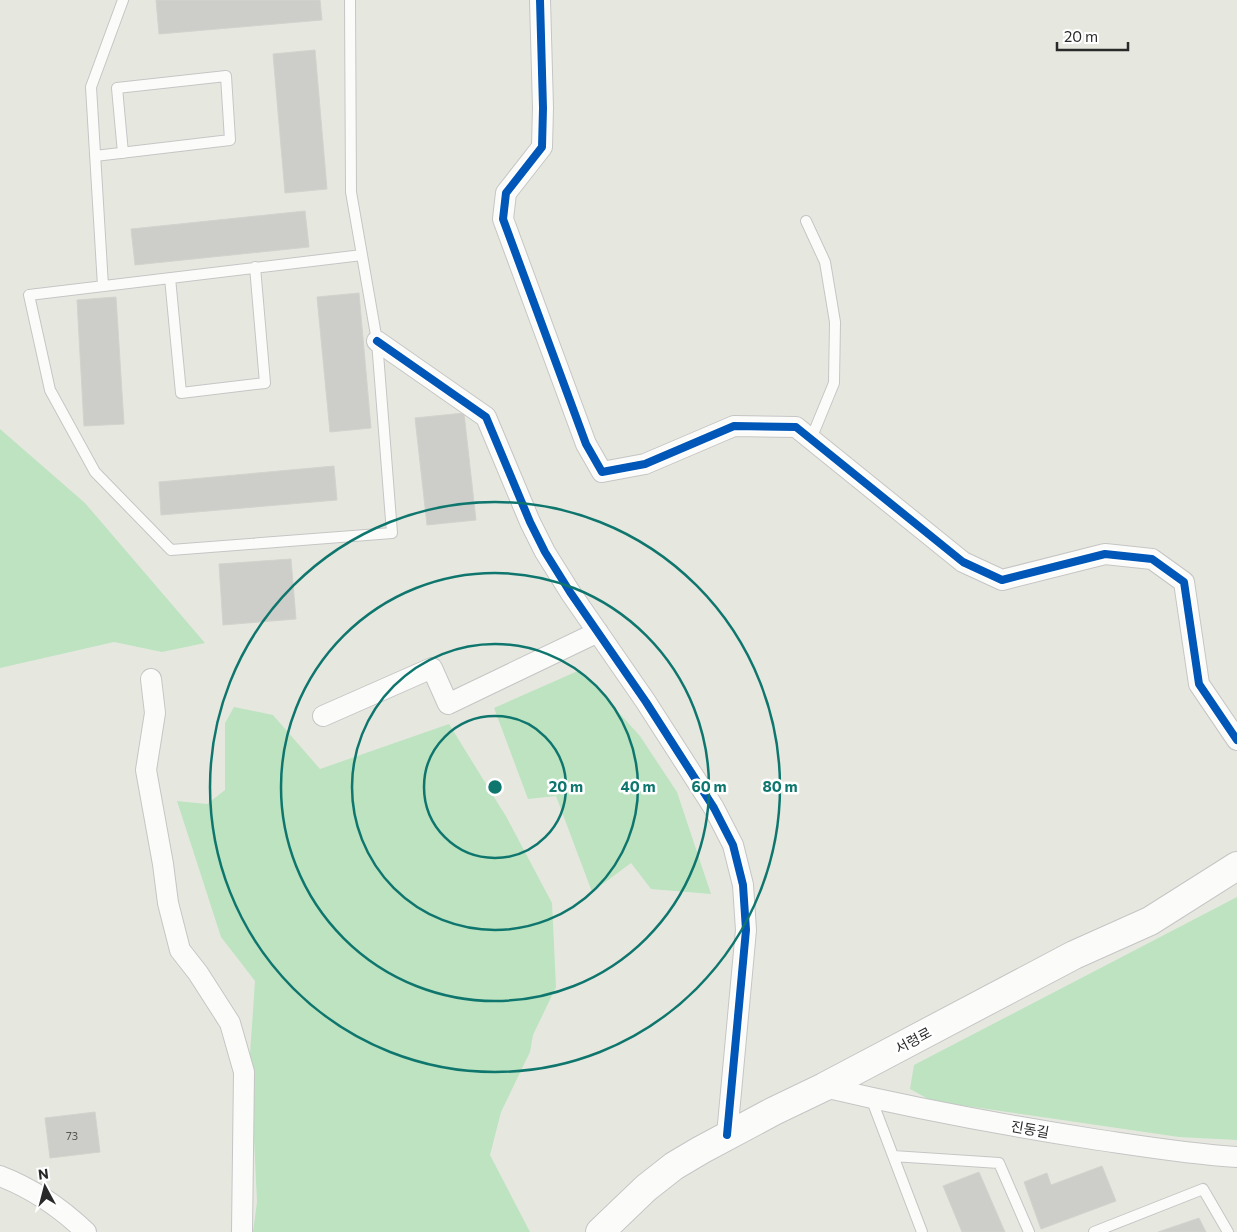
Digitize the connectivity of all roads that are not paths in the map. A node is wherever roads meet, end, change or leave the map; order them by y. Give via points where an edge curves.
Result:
1 (123, 0) edge
2 (350, 0) edge
3 (540, 0) edge
4 (123, 153) junction
5 (95, 156) junction
6 (806, 221) dead end
7 (362, 254) junction
8 (255, 267) junction
9 (170, 278) junction
10 (103, 286) junction
11 (377, 341) junction
12 (811, 439) junction
13 (598, 632) junction
14 (151, 679) dead end
15 (323, 716) dead end
16 (1237, 740) edge
17 (1237, 866) edge
18 (824, 1087) junction
19 (871, 1098) junction
20 (727, 1135) junction
21 (893, 1156) junction
22 (1237, 1157) edge
23 (0, 1176) edge
24 (86, 1232) edge
25 (242, 1232) edge
26 (600, 1232) edge
27 (922, 1232) edge
28 (1029, 1232) edge
29 (1094, 1232) edge
30 (1228, 1232) edge

1 - 5 lane via 91,87
2 - 7 lane via 351,192
3 - 12 street via 542,147 506,193 503,219 586,444 602,472 645,464 734,426 796,428
4 - 4 lane via 230,140 226,76 117,88
4 - 5 lane
5 - 10 lane
6 - 12 lane via 825,262 835,322 834,383
7 - 8 lane
7 - 11 lane
8 - 9 lane
8 - 9 lane via 265,383 181,394
9 - 10 lane
10 - 11 lane via 29,295 50,390 95,472 171,550 392,532
11 - 13 street via 486,417 544,552
12 - 16 street via 963,562 1002,580 1105,554 1152,559 1184,582 1199,684
13 - 15 street via 448,704 432,668
13 - 20 street via 714,808 733,845 739,865 746,930
14 - 25 street via 155,713 146,770 168,903 180,950 230,1023 244,1072
17 - 18 street, 서령로 via 1150,921 1074,955
18 - 19 street, 진동길
18 - 20 street, 서령로
19 - 21 lane
19 - 22 street, 진동길 via 1049,1132 1190,1154
20 - 26 street, 서령로 via 674,1166
21 - 27 lane
21 - 28 lane via 1000,1163
23 - 24 street via 39,1196
29 - 30 lane via 1203,1189

